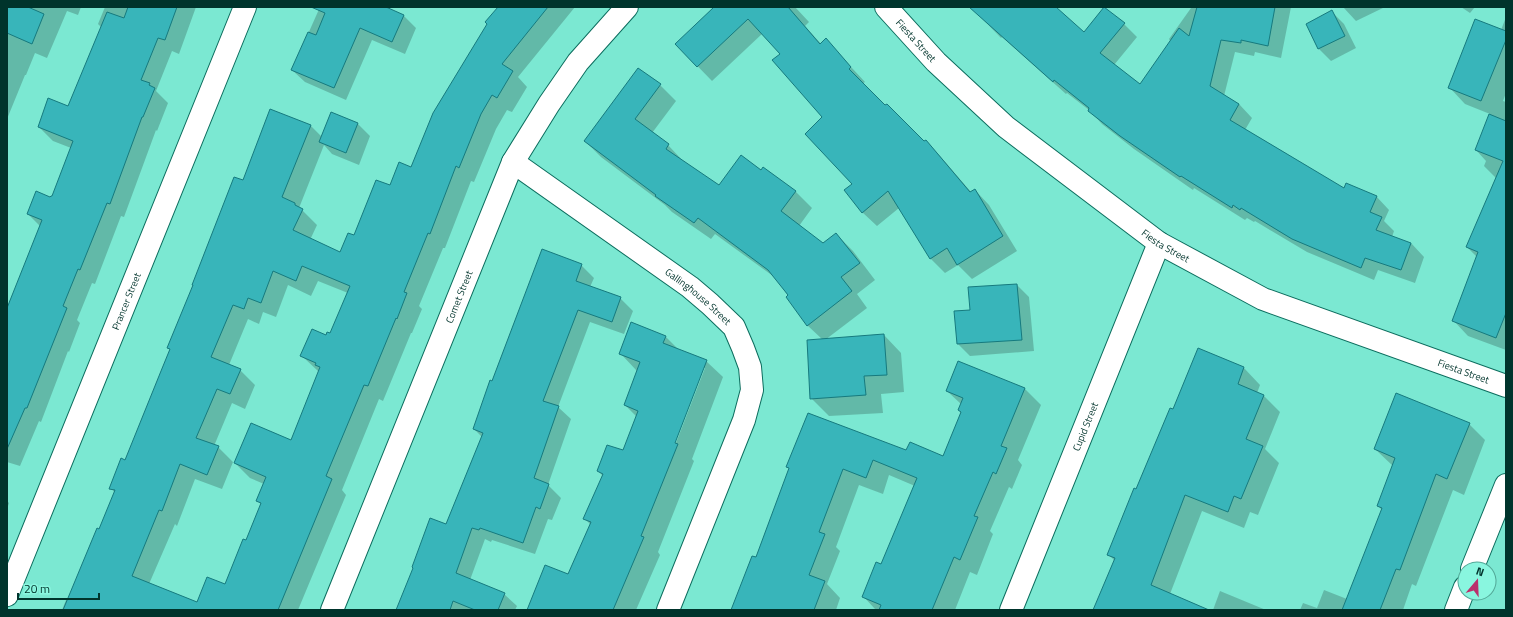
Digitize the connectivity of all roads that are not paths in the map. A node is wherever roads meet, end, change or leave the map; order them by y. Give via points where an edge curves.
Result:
1 (245, 7) edge
2 (627, 7) edge
3 (886, 7) edge
4 (513, 162) junction
5 (1159, 243) junction
6 (1506, 386) edge
7 (1506, 485) edge
8 (1475, 561) edge
9 (7, 595) edge
10 (332, 610) edge
11 (668, 610) edge
12 (1011, 610) edge

1 - 9 street, Prancer Street
2 - 4 street, Comet Street via 578,62 548,104
3 - 5 street, Fiesta Street via 936,62 1006,127
4 - 10 street, Comet Street
4 - 11 street, Gallinghouse Street via 690,287 710,304 734,327 750,367 752,390 744,420
5 - 6 street, Fiesta Street via 1263,299
5 - 12 street, Cupid Street
7 - 8 street

